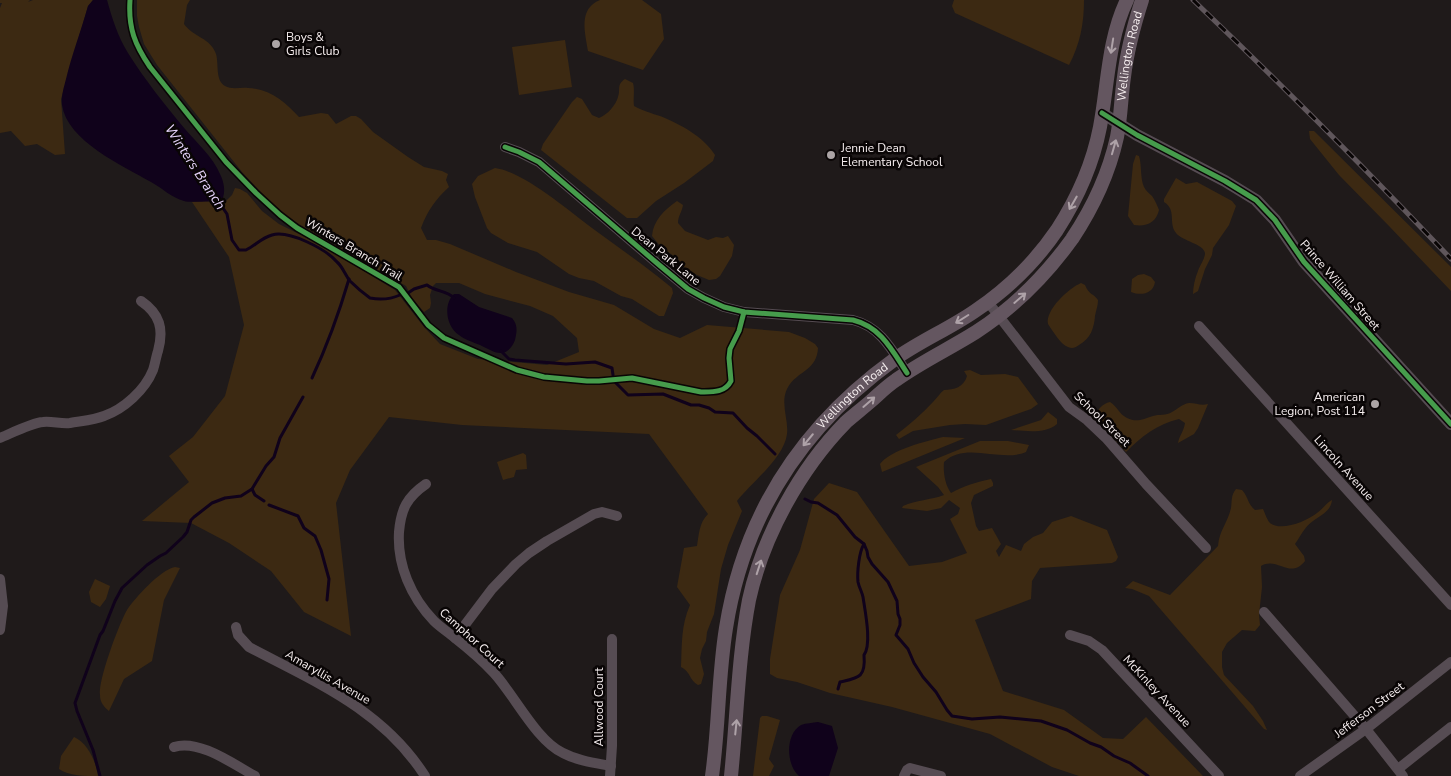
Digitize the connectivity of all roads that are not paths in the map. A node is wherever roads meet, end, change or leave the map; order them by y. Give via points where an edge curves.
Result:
1 (1127, 0) edge
2 (1142, 0) edge
3 (1102, 113) junction
4 (1119, 124) junction
5 (505, 148) dead end
6 (142, 301) dead end
7 (988, 302) junction
8 (999, 315) junction
9 (1199, 326) dead end
10 (897, 358) junction
11 (907, 373) junction
12 (1451, 424) edge
13 (0, 438) edge
14 (426, 484) dead end
15 (617, 516) dead end
16 (1206, 548) dead end
17 (0, 578) edge
18 (1451, 605) edge
19 (1264, 612) dead end
20 (236, 627) dead end
21 (0, 630) edge
22 (1070, 634) dead end
23 (456, 638) junction
24 (612, 639) dead end
25 (1451, 662) edge
26 (1451, 727) edge
27 (1366, 729) junction
28 (174, 747) dead end
29 (610, 771) edge
30 (1401, 772) edge
31 (421, 775) edge
32 (255, 776) edge
33 (712, 776) edge
34 (731, 776) edge
35 (904, 776) edge
36 (941, 776) edge
37 (1219, 776) edge
38 (1300, 776) edge

1 -> 3 main road, Wellington Road via 1116,26
2 - 4 main road, Wellington Road via 1124,75
3 - 4 street, Prince William Street
3 -> 7 main road, Wellington Road via 1097,141 1080,189 1058,229 1039,254
8 -> 4 main road, Wellington Road via 1033,286 1083,222 1102,182
4 - 12 street, Prince William Street via 1256,200 1275,220 1304,262
5 - 10 street, Dean Park Lane via 539,162 688,289 704,298 744,312 859,321 878,332
6 - 13 street via 159,322 160,343 153,370 132,398 104,416 68,423 43,422
7 - 8 street, School Street
7 -> 10 main road, Wellington Road
8 - 11 main road, Wellington Road
8 - 16 street, School Street via 1069,407 1106,438
9 - 18 street, Lincoln Avenue
10 - 11 street, Dean Park Lane
10 -> 33 main road, Wellington Road via 833,412 800,449 771,495 749,541 732,594 726,630
34 -> 11 main road, Wellington Road via 743,641 750,600 769,538 789,498 819,454 847,422
14 - 23 street, Camphor Court via 408,498 402,514 400,553 408,583 416,598 435,623
15 - 23 street via 602,512 589,516 528,553 504,574
17 - 21 street via 3,606
19 - 27 street
20 - 31 street, Amaryllis Avenue via 238,635 249,647 364,711 396,739
22 - 37 street, McKinley Avenue via 1102,650
23 - 29 street, Camphor Court via 495,674 546,740 558,750
24 - 29 street, Allwood Court
25 - 27 street, Jefferson Street
26 - 30 street
27 - 30 street
27 - 38 street, Jefferson Street
28 - 32 street via 204,748
35 - 36 street via 910,768

